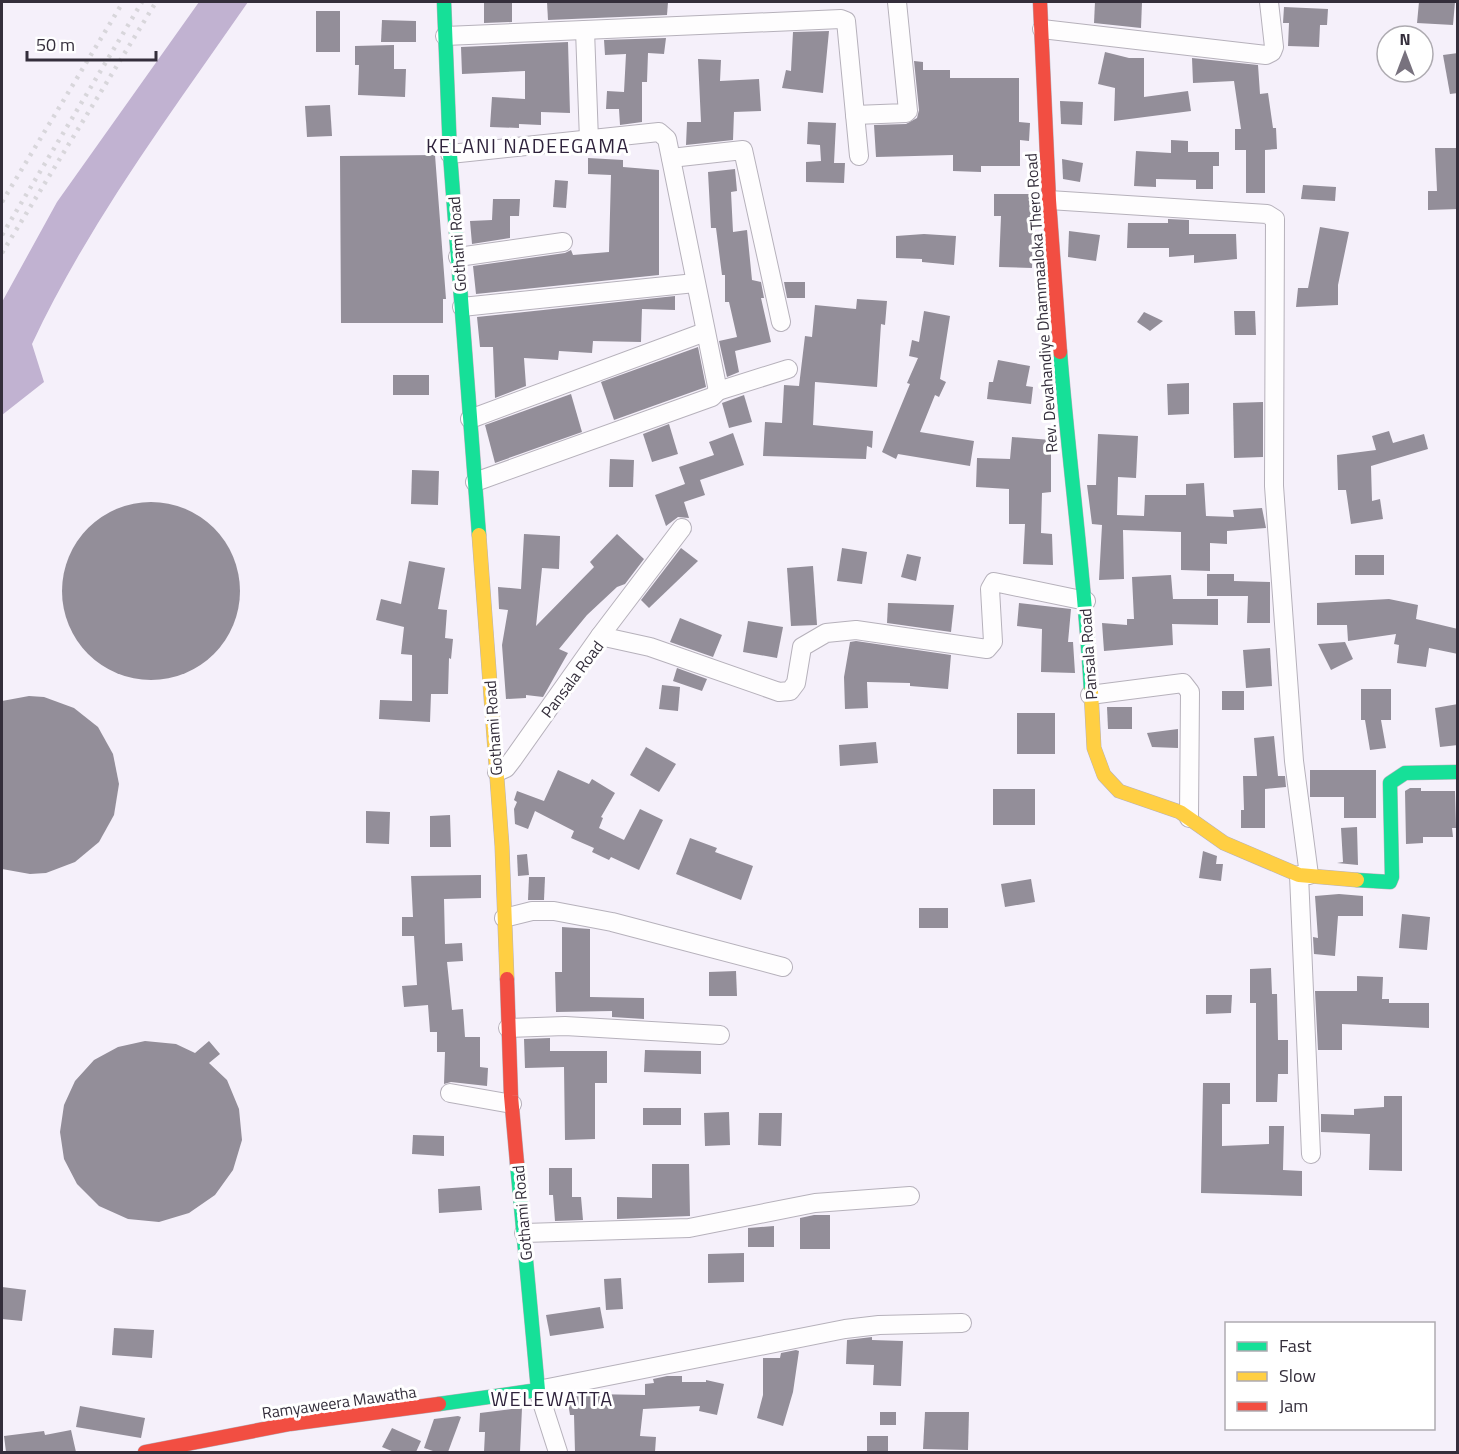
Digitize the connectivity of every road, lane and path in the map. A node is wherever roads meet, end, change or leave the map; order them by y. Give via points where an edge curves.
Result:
1 (444, 2) edge
2 (897, 2) edge
3 (1040, 2) edge
4 (1269, 2) edge
5 (1042, 29) junction
6 (585, 30) junction
7 (445, 36) junction
8 (855, 115) junction
9 (589, 140) junction
10 (450, 154) junction
11 (859, 156) dead end
12 (671, 158) junction
13 (1049, 200) junction
14 (563, 242) dead end
15 (458, 257) junction
16 (695, 282) junction
17 (462, 307) junction
18 (782, 322) dead end
19 (705, 332) junction
20 (788, 369) dead end
21 (718, 391) junction
22 (470, 420) junction
23 (475, 482) junction
24 (682, 528) dead end
25 (1086, 601) junction
26 (600, 636) junction
27 (1090, 694) junction
28 (496, 772) junction
29 (1458, 772) edge
30 (1189, 818) junction
31 (1304, 875) junction
32 (504, 918) junction
33 (783, 967) dead end
34 (508, 1028) junction
35 (720, 1035) dead end
36 (450, 1093) dead end
37 (512, 1104) junction
38 (1311, 1154) dead end
39 (910, 1196) dead end
40 (524, 1233) junction
41 (962, 1323) dead end
42 (538, 1390) junction
43 (145, 1452) edge
44 (558, 1452) edge

1 - 7 street, Gothami Road
2 - 8 street via 908,111
3 - 5 street, Rev. Devahandiye Dhammaaloka Thero Road
4 - 5 street via 1274,47 1266,55
5 - 13 street, Rev. Devahandiye Dhammaaloka Thero Road
6 - 7 street
6 - 8 street via 841,19 846,21
6 - 9 street
7 - 10 street, Gothami Road
8 - 11 street
9 - 10 street
9 - 12 street via 659,132 667,139
10 - 15 street, Gothami Road
12 - 16 street
12 - 18 street via 743,150
13 - 25 street, Rev. Devahandiye Dhammaaloka Thero Road via 1067,445
13 - 31 street via 1267,214 1275,219 1274,486
14 - 15 street
15 - 17 street, Gothami Road
16 - 17 street
16 - 19 street
17 - 22 street, Gothami Road
19 - 21 street
19 - 22 street
20 - 21 street
21 - 23 street via 712,397
22 - 23 street, Gothami Road
23 - 28 street, Gothami Road
24 - 26 street
25 - 26 street, Pansala Road via 994,582 990,589 993,642 987,649 856,630 826,633 802,647 796,683 790,691 779,692 650,647
25 - 27 street, Pansala Road
26 - 28 street, Pansala Road via 513,759
27 - 30 street, Pansala Road via 1094,748 1104,775 1119,791
27 - 30 street via 1183,683 1188,686
28 - 32 street, Gothami Road
29 - 31 street, Pansala Road via 1405,773 1390,783 1390,882
30 - 31 street, Pansala Road via 1224,843
31 - 38 street
32 - 33 street via 532,911 554,911 612,922
32 - 34 street, Gothami Road
34 - 35 street via 565,1026
34 - 37 street, Gothami Road
36 - 37 street
37 - 40 street, Gothami Road
39 - 40 street via 815,1203 689,1228
40 - 42 street, Gothami Road
41 - 42 street via 845,1329
42 - 43 street, Ramyaweera Mawatha via 290,1424
42 - 44 street, Gothami Road

